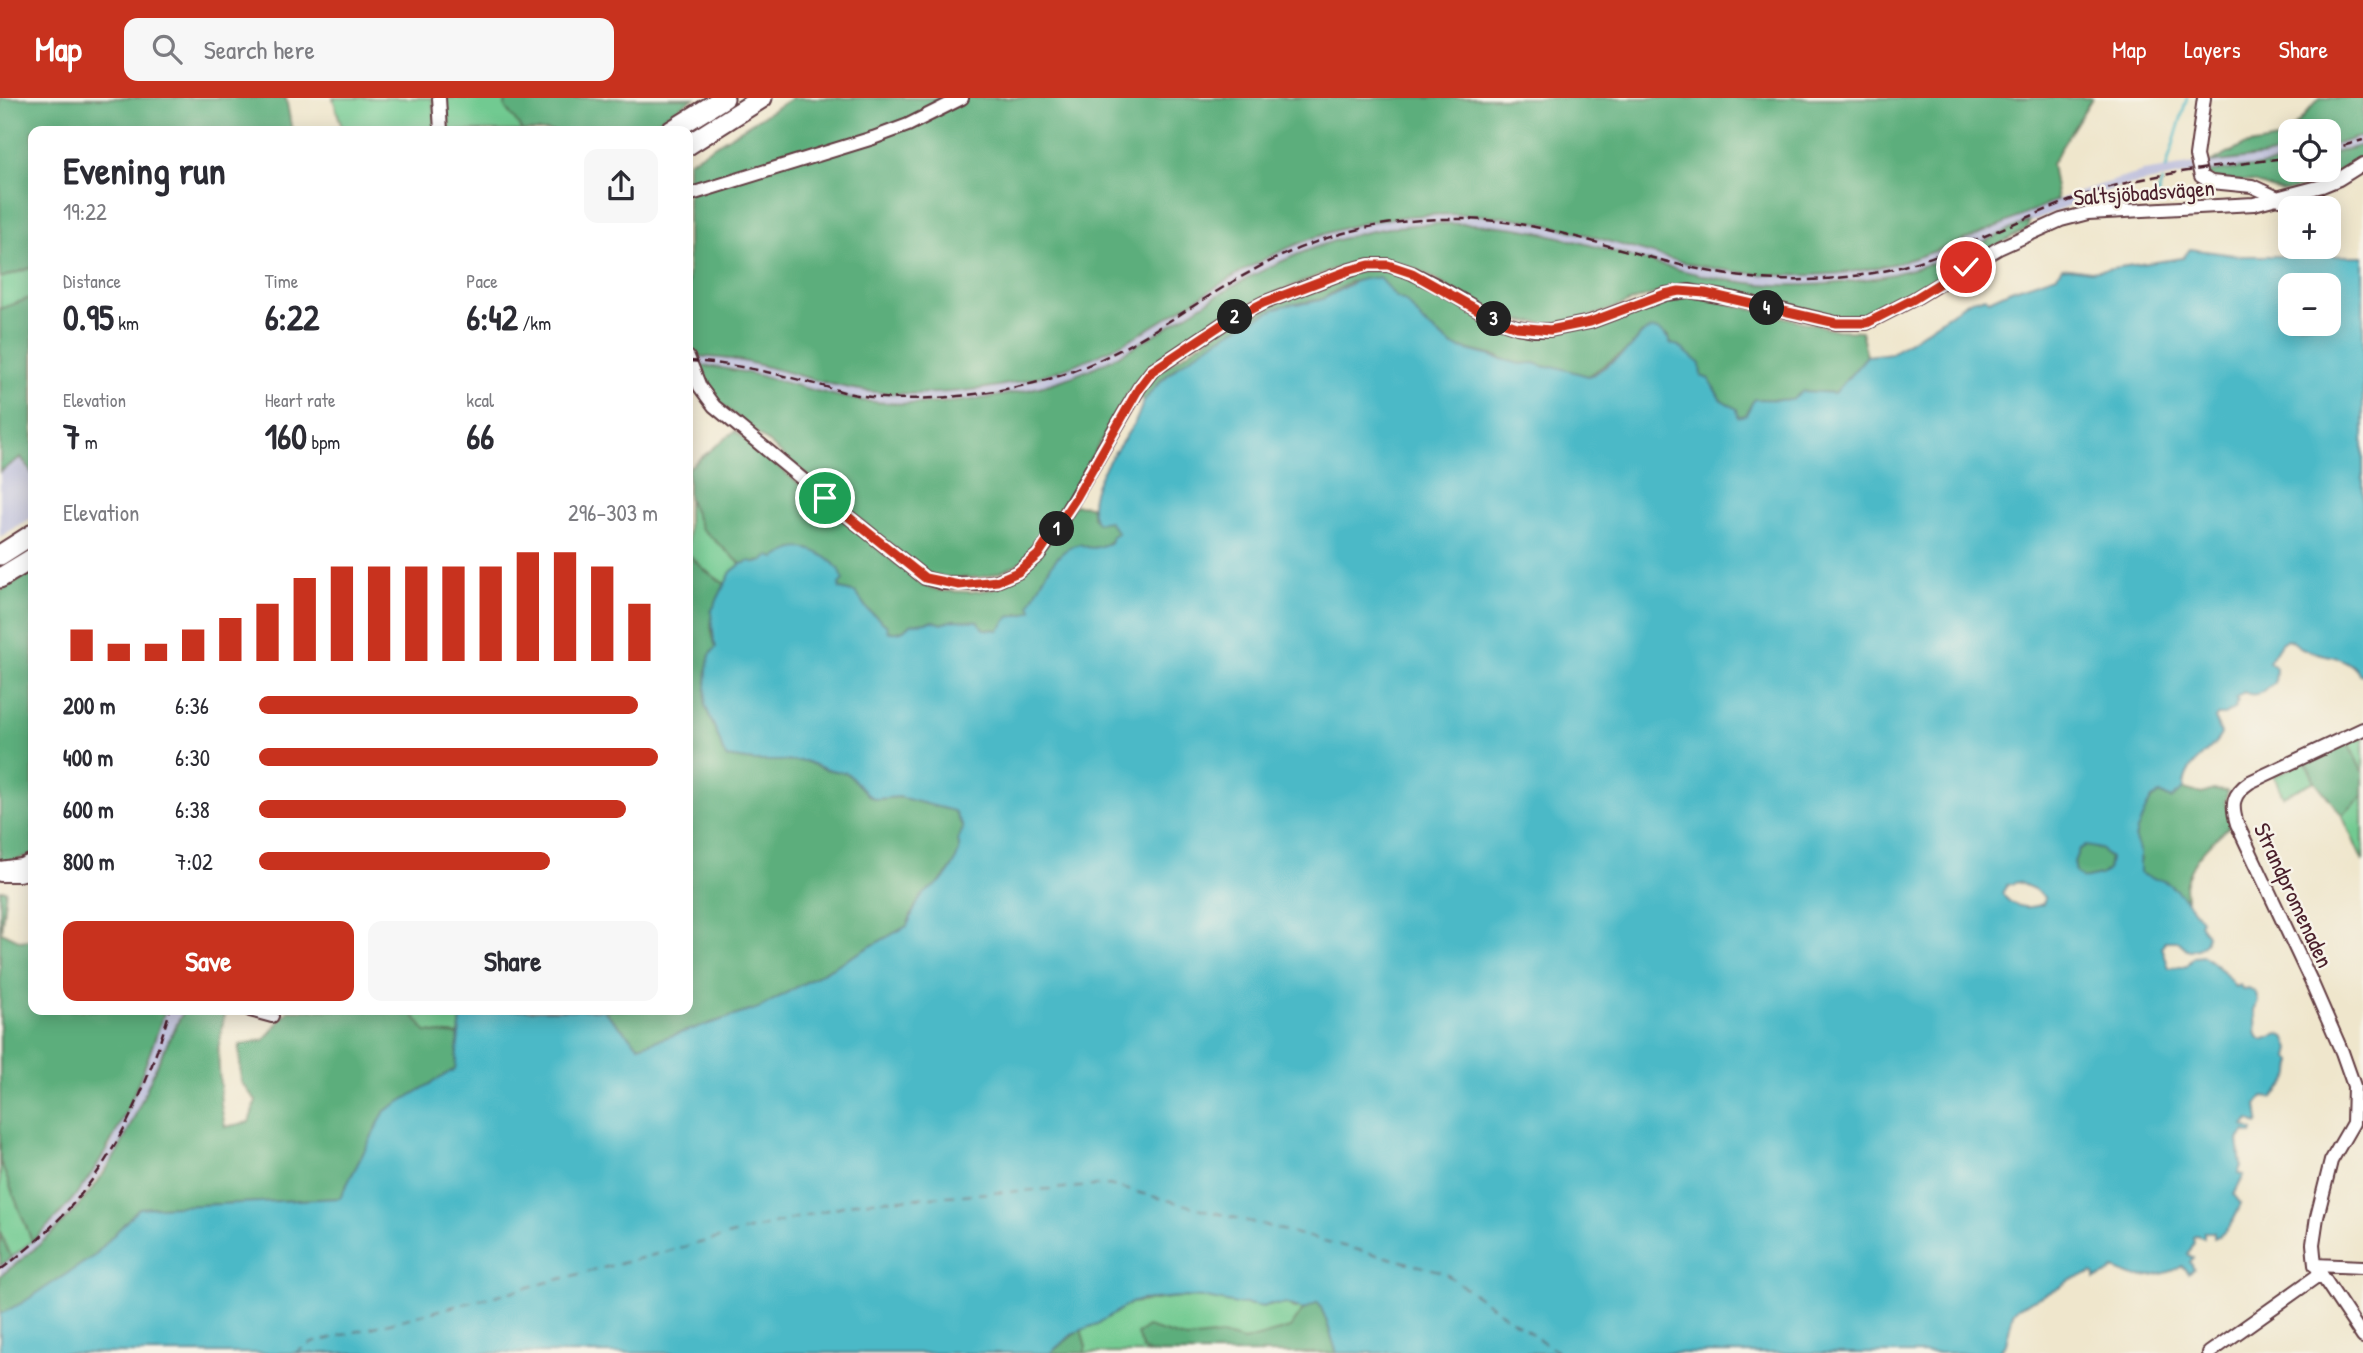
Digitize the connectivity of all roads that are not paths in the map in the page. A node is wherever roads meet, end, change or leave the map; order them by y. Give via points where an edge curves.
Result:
1 (439, 98) edge
2 (724, 98) edge
3 (762, 98) edge
4 (962, 98) edge
5 (2204, 98) edge
6 (441, 126) edge
7 (679, 126) edge
8 (693, 142) edge
9 (2363, 164) edge
10 (693, 193) edge
11 (2286, 196) edge
12 (2278, 197) edge
13 (2278, 198) edge
14 (693, 371) edge
15 (28, 537) edge
16 (0, 555) edge
17 (28, 561) edge
18 (0, 578) edge
19 (2363, 730) edge
20 (28, 862) edge
21 (0, 868) edge
22 (28, 873) edge
23 (0, 875) edge
24 (268, 1015) edge
25 (272, 1016) dead end
26 (2363, 1267) edge
27 (2318, 1270) junction
28 (2363, 1337) edge
29 (2209, 1353) edge

1 - 6 street
2 - 7 highway
3 - 8 highway
4 - 10 street via 873,138
5 - 12 street via 2196,156 2201,176 2211,182 2252,186
9 - 11 street, Saltsjöbadsvägen via 2339,179
13 - 14 street, Saltsjöbadsvägen via 2224,207 2088,213 2061,220 1999,248 1867,323 1836,323 1679,291 1590,322 1535,330 1496,320 1436,285 1388,265 1350,270 1263,303 1152,371 1038,555 1018,572 978,584 925,578 906,564 714,406
15 - 16 highway
17 - 18 highway
19 - 27 street, Strandpromenaden via 2250,782 2232,804 2354,1086 2353,1123 2331,1161 2317,1217 2313,1244
20 - 21 street
22 - 23 street
24 - 25 street
26 - 27 street
27 - 28 street
27 - 29 street

